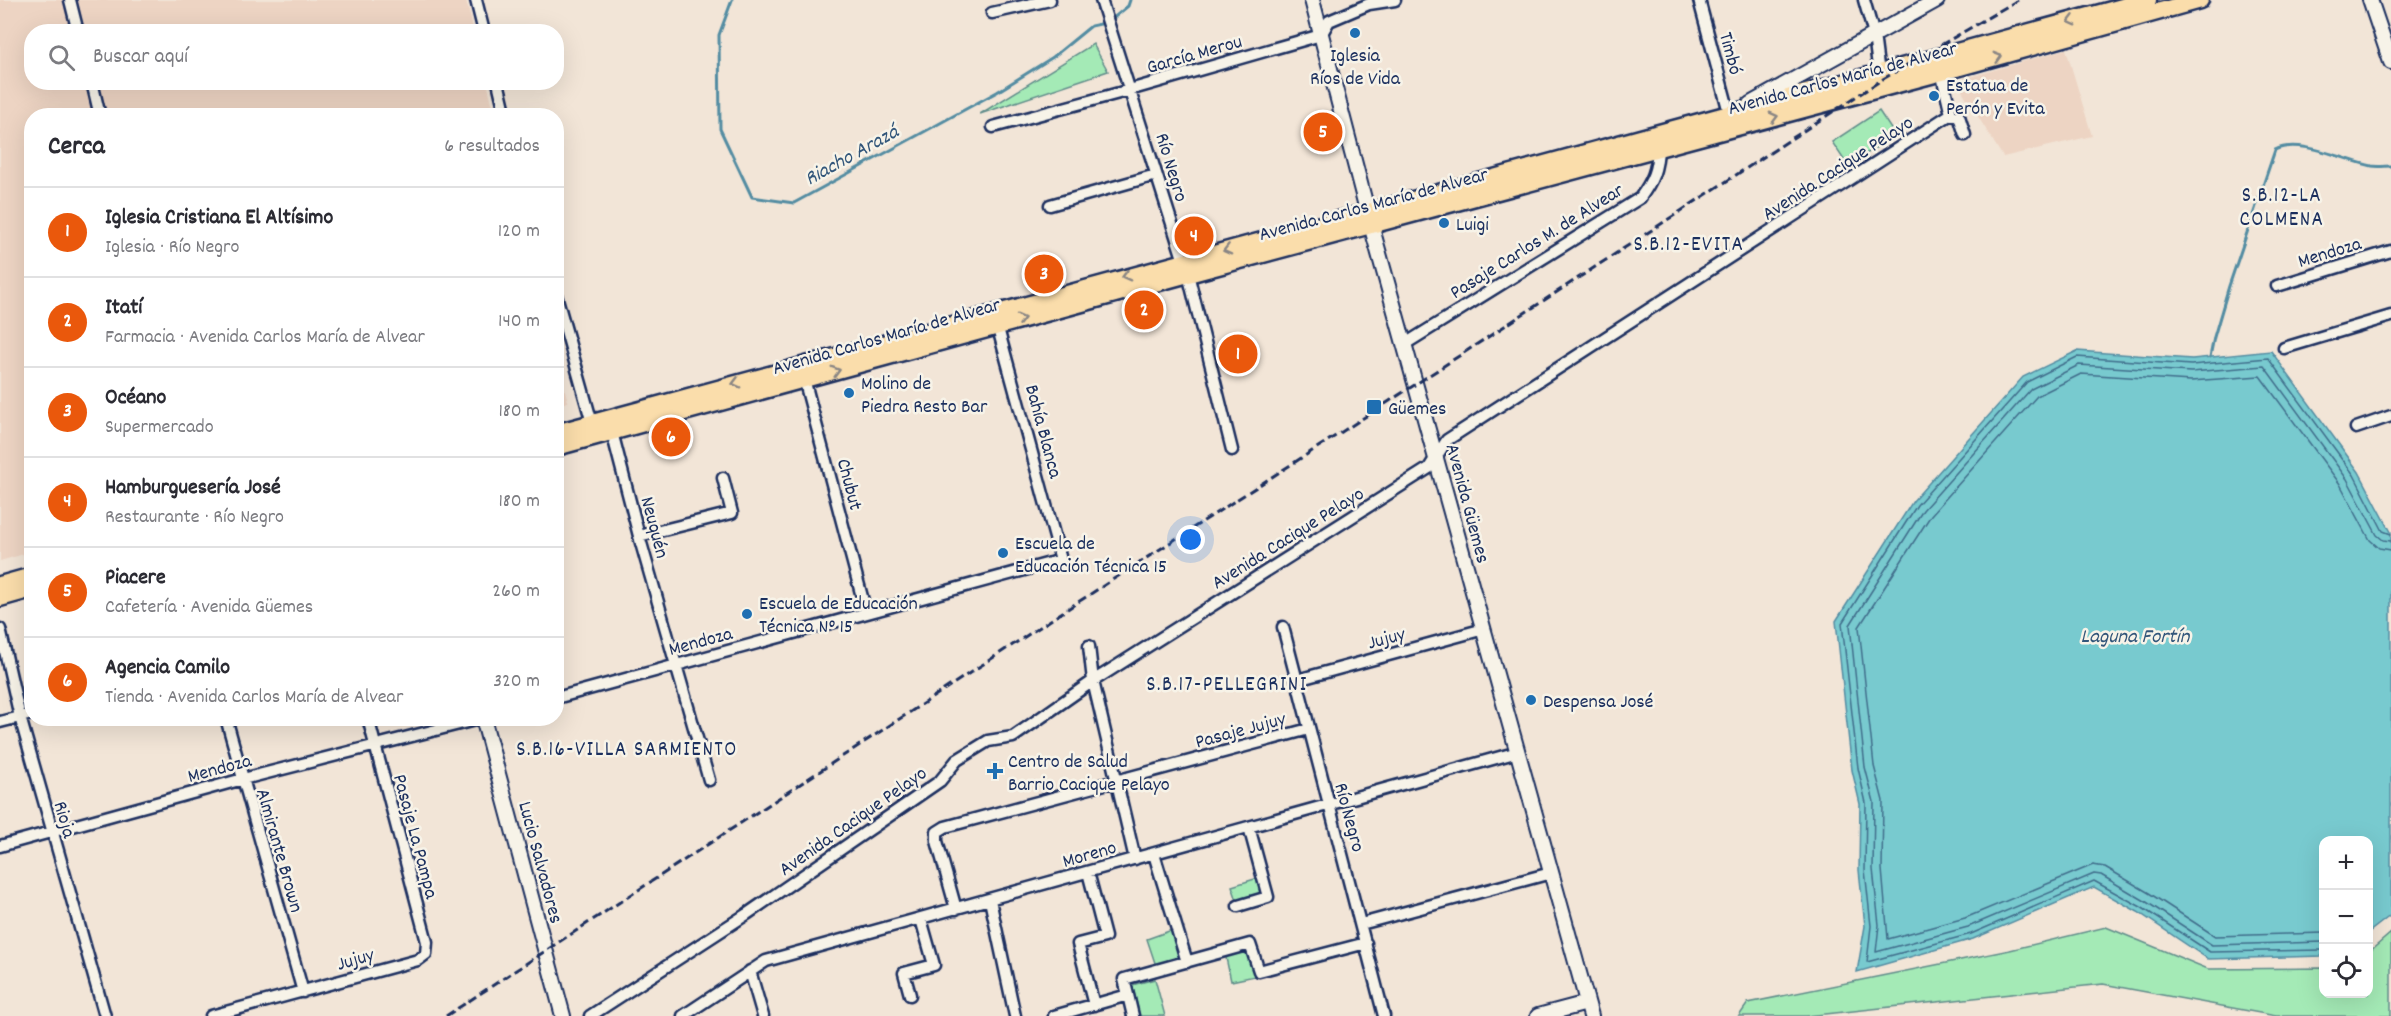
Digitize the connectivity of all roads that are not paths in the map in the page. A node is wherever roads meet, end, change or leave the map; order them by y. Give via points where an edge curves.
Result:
1 (70, 0) edge
2 (476, 0) edge
3 (1050, 0) edge
4 (1312, 0) edge
5 (1395, 0) edge
6 (1699, 0) edge
7 (1864, 0) edge
8 (1937, 0) edge
9 (2148, 0) edge
10 (2200, 0) edge
11 (2370, 0) edge
12 (1103, 5) edge
13 (992, 13) dead end
14 (76, 24) edge
15 (482, 24) edge
16 (1321, 35) junction
17 (1874, 35) junction
18 (2389, 46) edge
19 (2391, 62) edge
20 (1939, 65) junction
21 (1883, 80) junction
22 (94, 90) edge
23 (500, 90) edge
24 (1131, 90) junction
25 (98, 108) edge
26 (504, 108) edge
27 (1951, 114) junction
28 (1731, 122) junction
29 (993, 127) dead end
30 (1965, 135) dead end
31 (1658, 148) junction
32 (1156, 175) junction
33 (1050, 205) dead end
34 (1370, 220) junction
35 (2391, 250) edge
36 (1185, 267) junction
37 (2277, 286) dead end
38 (2391, 316) edge
39 (996, 319) junction
40 (564, 323) edge
41 (1405, 344) junction
42 (2284, 348) dead end
43 (802, 373) junction
44 (2391, 416) edge
45 (592, 423) junction
46 (2355, 428) dead end
47 (564, 431) edge
48 (612, 432) junction
49 (564, 445) edge
50 (1232, 450) dead end
51 (1436, 455) junction
52 (723, 478) dead end
53 (639, 536) junction
54 (1061, 560) joint
55 (24, 578) edge
56 (0, 585) edge
57 (24, 592) edge
58 (0, 598) edge
59 (866, 612) junction
60 (1283, 627) dead end
61 (0, 629) edge
62 (1484, 629) junction
63 (1089, 646) dead end
64 (675, 665) junction
65 (1296, 680) junction
66 (1093, 681) junction
67 (564, 696) edge
68 (24, 716) edge
69 (20, 717) junction
70 (0, 722) edge
71 (228, 726) edge
72 (370, 726) edge
73 (452, 726) edge
74 (485, 726) edge
75 (1310, 729) junction
76 (375, 746) junction
77 (1518, 752) junction
78 (243, 779) junction
79 (709, 780) dead end
80 (1116, 781) junction
81 (1329, 805) junction
82 (1249, 827) junction
83 (51, 832) junction
84 (0, 846) edge
85 (1154, 854) junction
86 (1135, 859) junction
87 (1088, 872) junction
88 (1551, 873) junction
89 (990, 900) junction
90 (1238, 906) dead end
91 (956, 909) junction
92 (921, 919) junction
93 (1361, 924) junction
94 (1366, 942) junction
95 (418, 960) joint
96 (1187, 962) junction
97 (750, 971) junction
98 (303, 992) junction
99 (910, 994) dead end
100 (1128, 995) junction
101 (1094, 1005) junction
102 (1589, 1010) edge
103 (1058, 1015) edge
104 (105, 1016) edge
105 (211, 1016) edge
106 (563, 1016) edge
107 (591, 1016) edge
108 (683, 1016) edge
109 (763, 1016) edge
110 (1015, 1016) edge
111 (1133, 1016) edge
112 (1384, 1016) edge
113 (1538, 1016) edge

1 - 14 street
2 - 15 street
3 - 13 street
4 - 16 street, Avenida Güemes
5 - 16 street, García Merou via 1369,4 1329,21
6 - 28 street, Timbó
7 - 17 street
8 - 17 street
9 -> 20 main road, Avenida Carlos María de Alvear
20 -> 10 main road, Avenida Carlos María de Alvear
11 - 18 street
12 - 24 street, Río Negro
16 - 24 street, García Merou
16 - 34 street, Avenida Güemes
17 - 21 street
17 - 28 street
18 - 19 street
20 - 21 main road, Avenida Carlos María de Alvear
20 - 27 street
21 - 28 main road, Avenida Carlos María de Alvear
22 - 25 street
23 - 26 street
24 - 29 street, García Merou
24 - 32 street, Río Negro
27 - 30 street via 1959,116
27 - 51 street, Avenida Cacique Pelayo via 1447,440
28 - 31 main road, Avenida Carlos María de Alvear
28 - 34 main road, Avenida Carlos María de Alvear
31 - 34 main road, Avenida Carlos María de Alvear
31 - 41 street, Pasaje Carlos M. de Alvear via 1657,167 1640,198
32 - 33 street
32 - 36 street, Río Negro
34 - 36 main road, Avenida Carlos María de Alvear
34 - 41 street, Avenida Güemes
35 - 37 street, Mendoza
36 - 39 main road, Avenida Carlos María de Alvear
36 - 50 street, Río Negro
38 - 42 street
39 - 43 main road, Avenida Carlos María de Alvear
39 - 54 street, Bahía Blanca
40 - 45 street
41 - 51 street, Avenida Güemes
43 -> 45 main road, Avenida Carlos María de Alvear
43 - 48 main road, Avenida Carlos María de Alvear
43 - 59 street, Chubut
44 - 46 street
45 - 47 main road, Avenida Carlos María de Alvear
45 - 48 street
48 - 49 main road, Avenida Carlos María de Alvear
48 - 53 street, Neuquén
51 - 62 street, Avenida Güemes
51 - 66 street, Avenida Cacique Pelayo via 1429,468
52 - 53 street via 732,513
53 - 64 street, Neuquén
54 - 59 street, Mendoza
55 - 56 main road
57 - 58 main road
59 - 64 street, Mendoza
60 - 65 street, Río Negro
61 - 69 street, Rioja
62 - 65 street, Jujuy
62 - 77 street, Avenida Güemes
63 - 66 street
64 - 67 street, Mendoza
64 - 79 street, Neuquén
65 - 75 street, Río Negro
66 - 80 street
66 - 107 street, Avenida Cacique Pelayo via 1012,737 988,741 957,760 940,781
68 - 69 street
69 - 70 street
69 - 83 street, Rioja
71 - 78 street, Almirante Brown
72 - 76 street, Pasaje La Pampa
73 - 76 street, Mendoza
74 - 106 street, Lucio Salvadores
75 - 80 street, Pasaje Jujuy
75 - 81 street, Río Negro
76 - 78 street, Mendoza
76 - 95 street, Pasaje La Pampa via 427,942 426,954
77 - 81 street, Moreno
77 - 88 street, Avenida Güemes
78 - 83 street, Mendoza
78 - 98 street, Almirante Brown
80 - 86 street
80 - 91 street, Pasaje Jujuy via 937,832
81 - 82 street, Moreno
81 - 93 street, Río Negro
82 - 85 street, Moreno
82 - 90 street via 1268,897
83 - 84 street, Mendoza
83 - 104 street, Rioja
85 - 86 street, Moreno
85 - 96 street
86 - 87 street, Moreno
87 - 89 street, Moreno
87 - 101 street via 1105,937 1078,944
88 - 93 street
88 - 102 street, Avenida Güemes
89 - 91 street, Moreno
89 - 110 street
91 - 92 street, Moreno
92 - 97 street, Moreno via 766,961
92 - 99 street via 934,965 904,973
93 - 94 street, Río Negro
94 - 96 street via 1259,971 1250,944
94 - 112 street, Río Negro
95 - 98 street, Jujuy
96 - 100 street via 1124,979
97 - 108 street, Moreno
97 - 109 street
98 - 105 street, Jujuy
100 - 101 street
100 - 111 street
101 - 103 street
102 - 113 street

